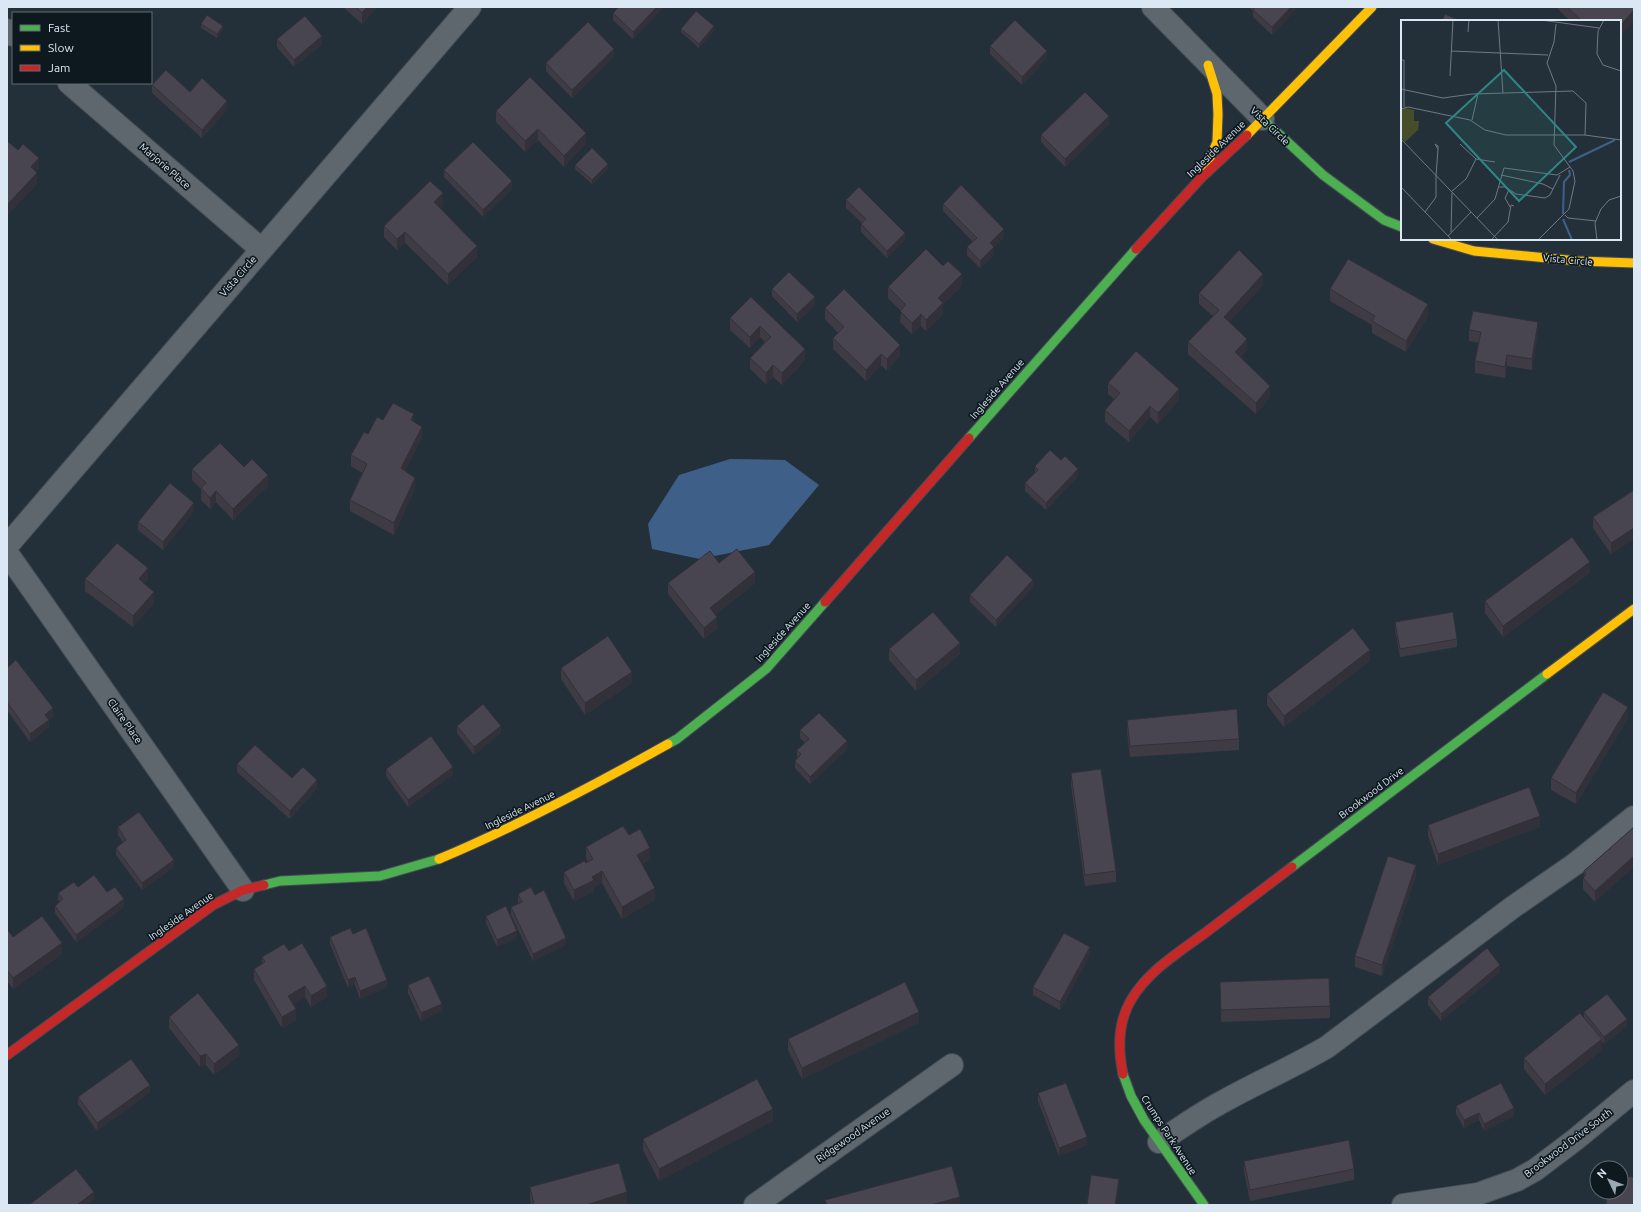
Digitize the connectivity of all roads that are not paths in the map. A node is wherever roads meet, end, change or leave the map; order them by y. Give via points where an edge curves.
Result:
1 (470, 7) edge
2 (1153, 7) edge
3 (1372, 7) edge
4 (1208, 65) junction
5 (70, 84) edge
6 (1263, 119) junction
7 (1201, 178) junction
8 (1401, 227) edge
9 (1436, 240) edge
10 (261, 249) junction
11 (1634, 263) edge
12 (7, 546) edge
13 (7, 553) edge
14 (1634, 609) edge
15 (1634, 816) edge
16 (243, 890) junction
17 (1130, 1003) joint
18 (7, 1055) edge
19 (952, 1065) dead end
20 (1634, 1091) edge
21 (1159, 1142) junction
22 (1414, 1204) edge
23 (755, 1205) edge
24 (1204, 1205) edge

1 - 10 street, Vista Circle
2 - 4 street, Vista Circle
3 - 6 street, Ingleside Avenue
4 - 6 street, Vista Circle
4 - 7 street via 1218,94 1217,142
5 - 10 street, Marjorie Place
6 - 7 street, Ingleside Avenue
6 - 8 street, Vista Circle via 1323,175 1384,220
7 - 16 street, Ingleside Avenue via 1064,329 766,669 677,740 523,821 432,861 380,876 280,881
9 - 11 street, Vista Circle via 1474,251 1578,261
10 - 12 street, Vista Circle
13 - 16 street, Claire Place
14 - 17 street, Brookwood Drive via 1179,952 1141,986
15 - 21 street via 1575,864 1513,907 1327,1047 1297,1065 1224,1100
16 - 18 street, Ingleside Avenue via 213,905
17 - 21 street, Crumps Park Avenue via 1120,1032 1122,1071 1127,1089
19 - 23 street, Ridgewood Avenue
20 - 22 street, Brookwood Drive South via 1576,1139 1518,1180 1478,1194
21 - 24 street, Crumps Park Avenue

